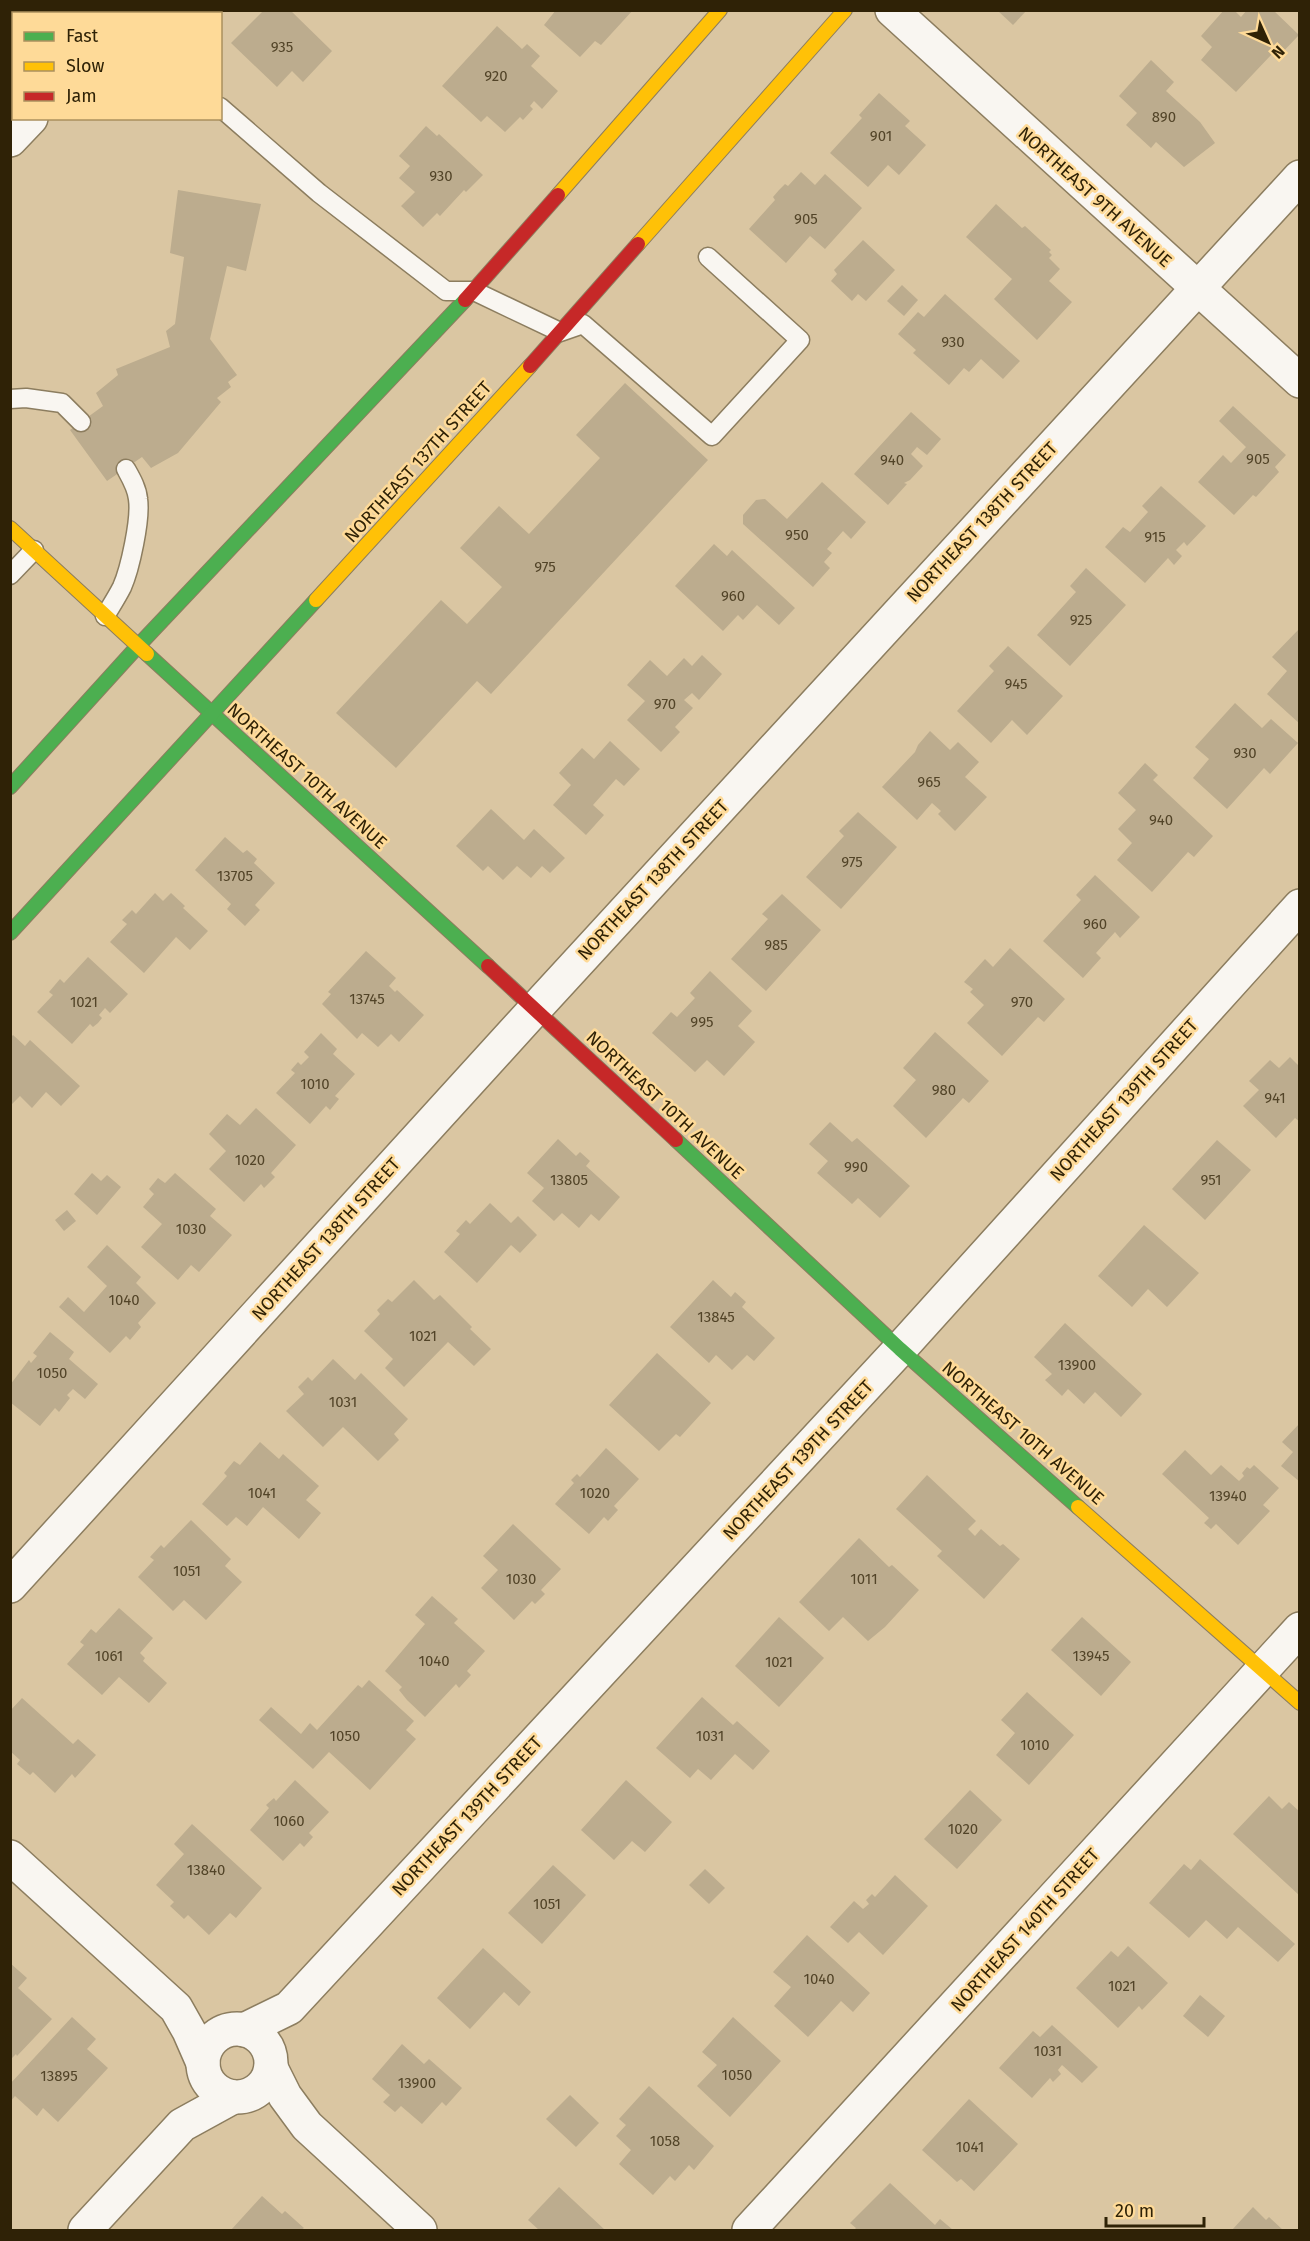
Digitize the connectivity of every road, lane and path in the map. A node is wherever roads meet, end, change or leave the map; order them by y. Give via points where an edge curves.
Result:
1 (720, 10) edge
2 (845, 10) edge
3 (892, 10) edge
4 (222, 109) edge
5 (28, 120) edge
6 (10, 140) edge
7 (1299, 177) edge
8 (708, 257) dead end
9 (1197, 289) junction
10 (474, 291) junction
11 (560, 332) junction
12 (1299, 381) edge
13 (10, 399) edge
14 (81, 422) dead end
15 (126, 468) dead end
16 (10, 528) edge
17 (34, 550) junction
18 (10, 575) edge
19 (105, 616) junction
20 (138, 646) junction
21 (212, 714) junction
22 (10, 787) edge
23 (1299, 906) edge
24 (10, 933) edge
25 (535, 1009) junction
26 (900, 1349) junction
27 (12, 1583) edge
28 (1299, 1629) edge
29 (1263, 1670) junction
30 (1299, 1703) edge
31 (10, 1857) edge
32 (176, 2008) junction
33 (289, 2008) junction
34 (241, 2029) junction
35 (271, 2065) junction
36 (203, 2066) junction
37 (236, 2097) junction
38 (182, 2125) junction
39 (307, 2126) junction
40 (85, 2230) edge
41 (420, 2230) edge
42 (749, 2230) edge

1 - 10 street
2 - 11 street, NORTHEAST 137TH STREET
3 - 9 street, NORTHEAST 9TH AVENUE
4 - 10 lane via 319,193 446,291
5 - 6 street
7 - 9 street, NORTHEAST 138TH STREET
8 - 11 lane via 800,340 712,436 583,324
9 - 12 street, NORTHEAST 9TH AVENUE
9 - 25 street, NORTHEAST 138TH STREET
10 - 11 lane
10 - 20 street
11 - 21 street, NORTHEAST 137TH STREET
13 - 14 lane via 63,403
15 - 19 lane via 139,500 136,529 122,587
16 - 17 street, NORTHEAST 10TH AVENUE
17 - 18 lane
17 - 19 street, NORTHEAST 10TH AVENUE
19 - 20 street, NORTHEAST 10TH AVENUE
20 - 21 street, NORTHEAST 10TH AVENUE
20 - 22 street
21 - 24 street, NORTHEAST 137TH STREET
21 - 25 street, NORTHEAST 10TH AVENUE
23 - 26 street, NORTHEAST 139TH STREET
25 - 26 street, NORTHEAST 10TH AVENUE
25 - 27 street, NORTHEAST 138TH STREET
26 - 29 street, NORTHEAST 10TH AVENUE
26 - 33 street, NORTHEAST 139TH STREET
28 - 29 street, NORTHEAST 140TH STREET
29 - 30 street, NORTHEAST 10TH AVENUE
29 - 42 street, NORTHEAST 140TH STREET
31 - 32 street
32 - 34 street
32 - 36 street
33 - 34 street, NORTHEAST 139TH STREET
33 - 35 street, NORTHEAST 139TH STREET
34 - 35 street via 267,2045
34 - 36 street via 227,2030 210,2043
35 - 37 street via 261,2088
35 - 39 street via 285,2096
36 - 37 street via 218,2092
36 - 38 street
37 - 38 street
37 - 39 street via 274,2105
38 - 40 street
39 - 41 street

